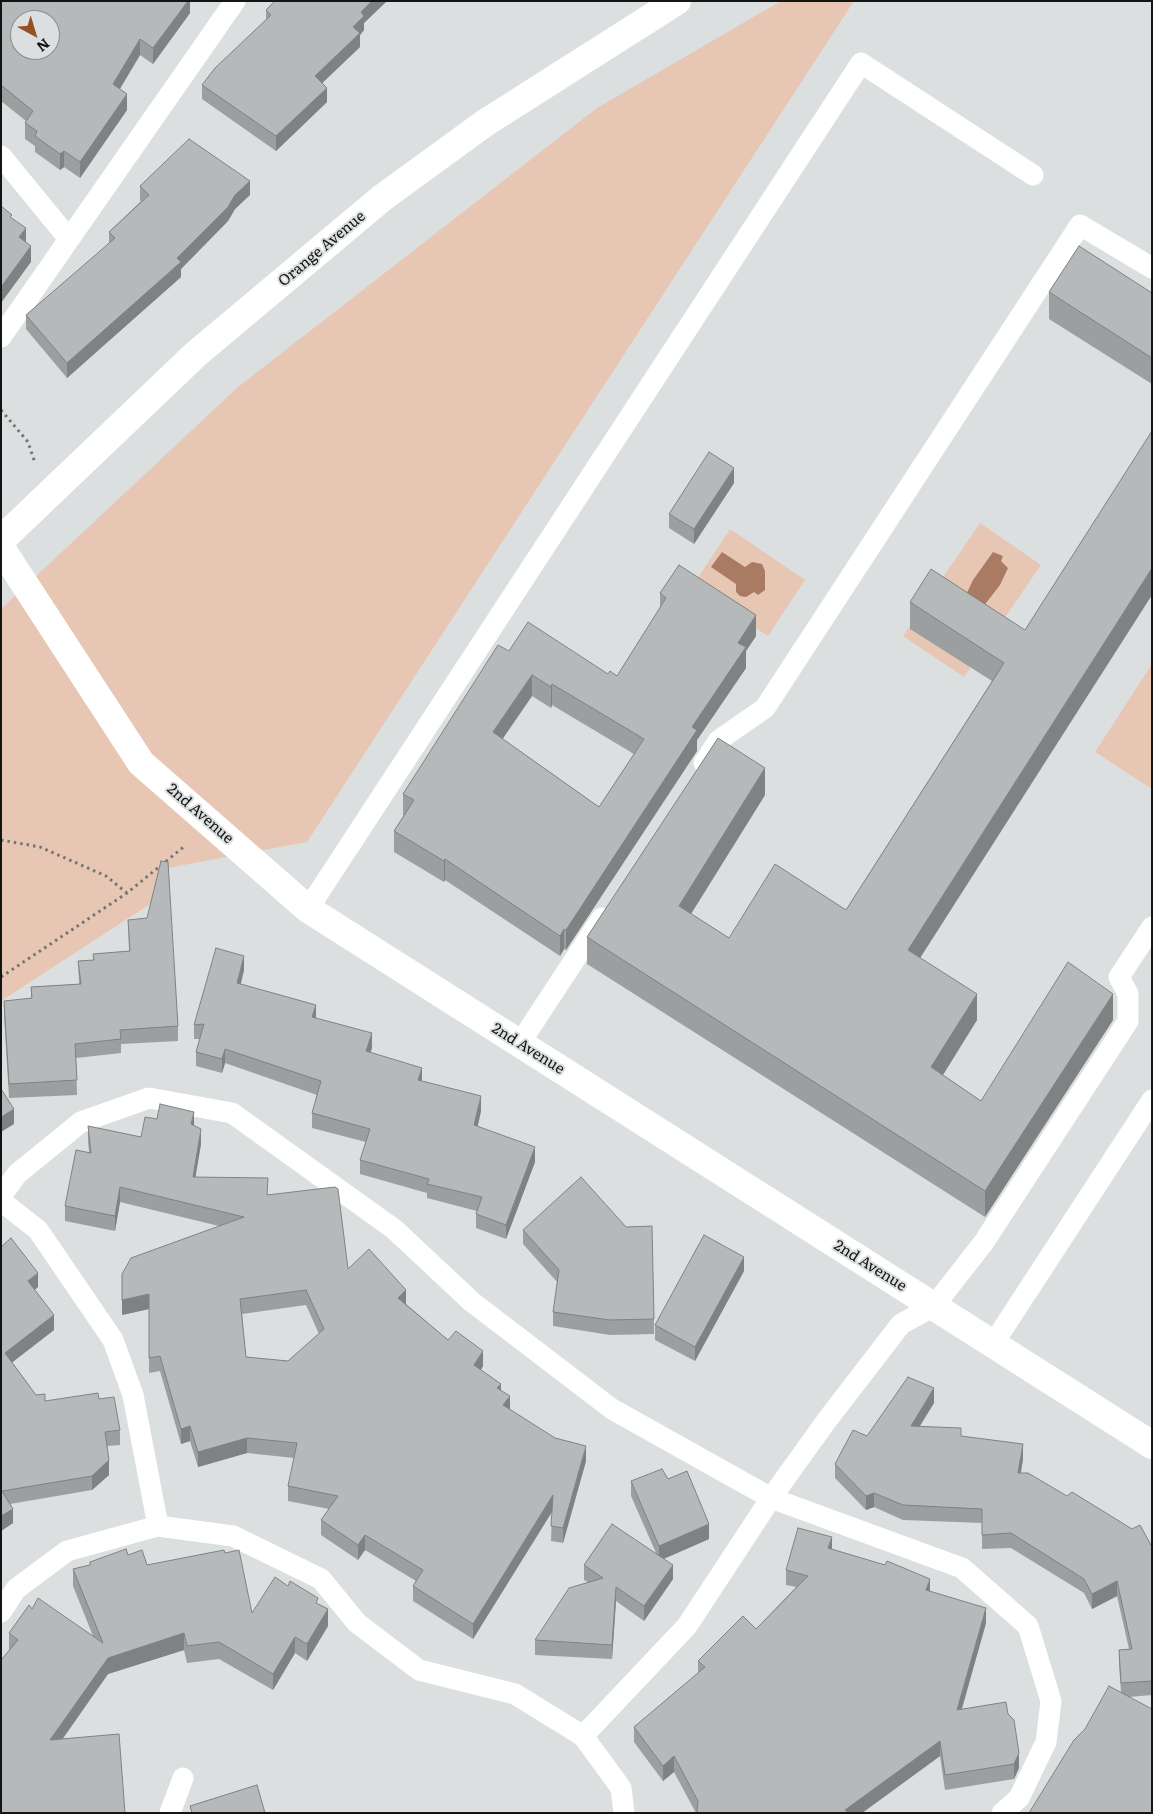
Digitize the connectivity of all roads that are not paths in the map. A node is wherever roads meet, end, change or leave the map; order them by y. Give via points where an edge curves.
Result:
1 (677, 1) edge
2 (229, 4) edge
3 (1, 156) edge
4 (1033, 174) dead end
5 (69, 239) junction
6 (1152, 268) edge
7 (1, 337) edge
8 (1, 540) edge
9 (1, 548) edge
10 (692, 782) edge
11 (616, 898) edge
12 (308, 909) junction
13 (1152, 927) edge
14 (520, 1044) junction
15 (1152, 1100) edge
16 (1, 1196) edge
17 (1, 1201) edge
18 (934, 1306) junction
19 (993, 1344) junction
20 (1152, 1445) edge
21 (771, 1498) junction
22 (158, 1526) junction
23 (1, 1612) edge
24 (583, 1736) junction
25 (183, 1778) dead end
26 (170, 1813) edge
27 (624, 1813) edge
28 (1002, 1813) edge

1 - 8 street, Orange Avenue via 485,123 382,198 196,354
2 - 5 lane
3 - 5 lane
4 - 12 lane via 861,63
5 - 7 lane
6 - 10 lane via 1080,226 764,708 719,740
9 - 12 street, 2nd Avenue via 142,763
11 - 14 lane
12 - 14 street, 2nd Avenue
13 - 18 lane via 1119,977 1128,994 1128,1021 984,1242
14 - 18 street, 2nd Avenue
15 - 19 lane
16 - 21 lane via 17,1174 81,1122 149,1098 232,1113 394,1229 472,1302 612,1409
17 - 22 lane via 38,1230 113,1340 133,1395
18 - 19 street, 2nd Avenue
18 - 21 lane via 901,1324
19 - 20 street, 2nd Avenue
21 - 24 lane via 687,1626
21 - 28 lane via 962,1568 1028,1626 1051,1701 1046,1742 1019,1798
22 - 23 lane via 67,1551 16,1589
22 - 24 lane via 233,1536 321,1579 357,1623 419,1670 516,1694
24 - 27 lane via 620,1788
25 - 26 lane

